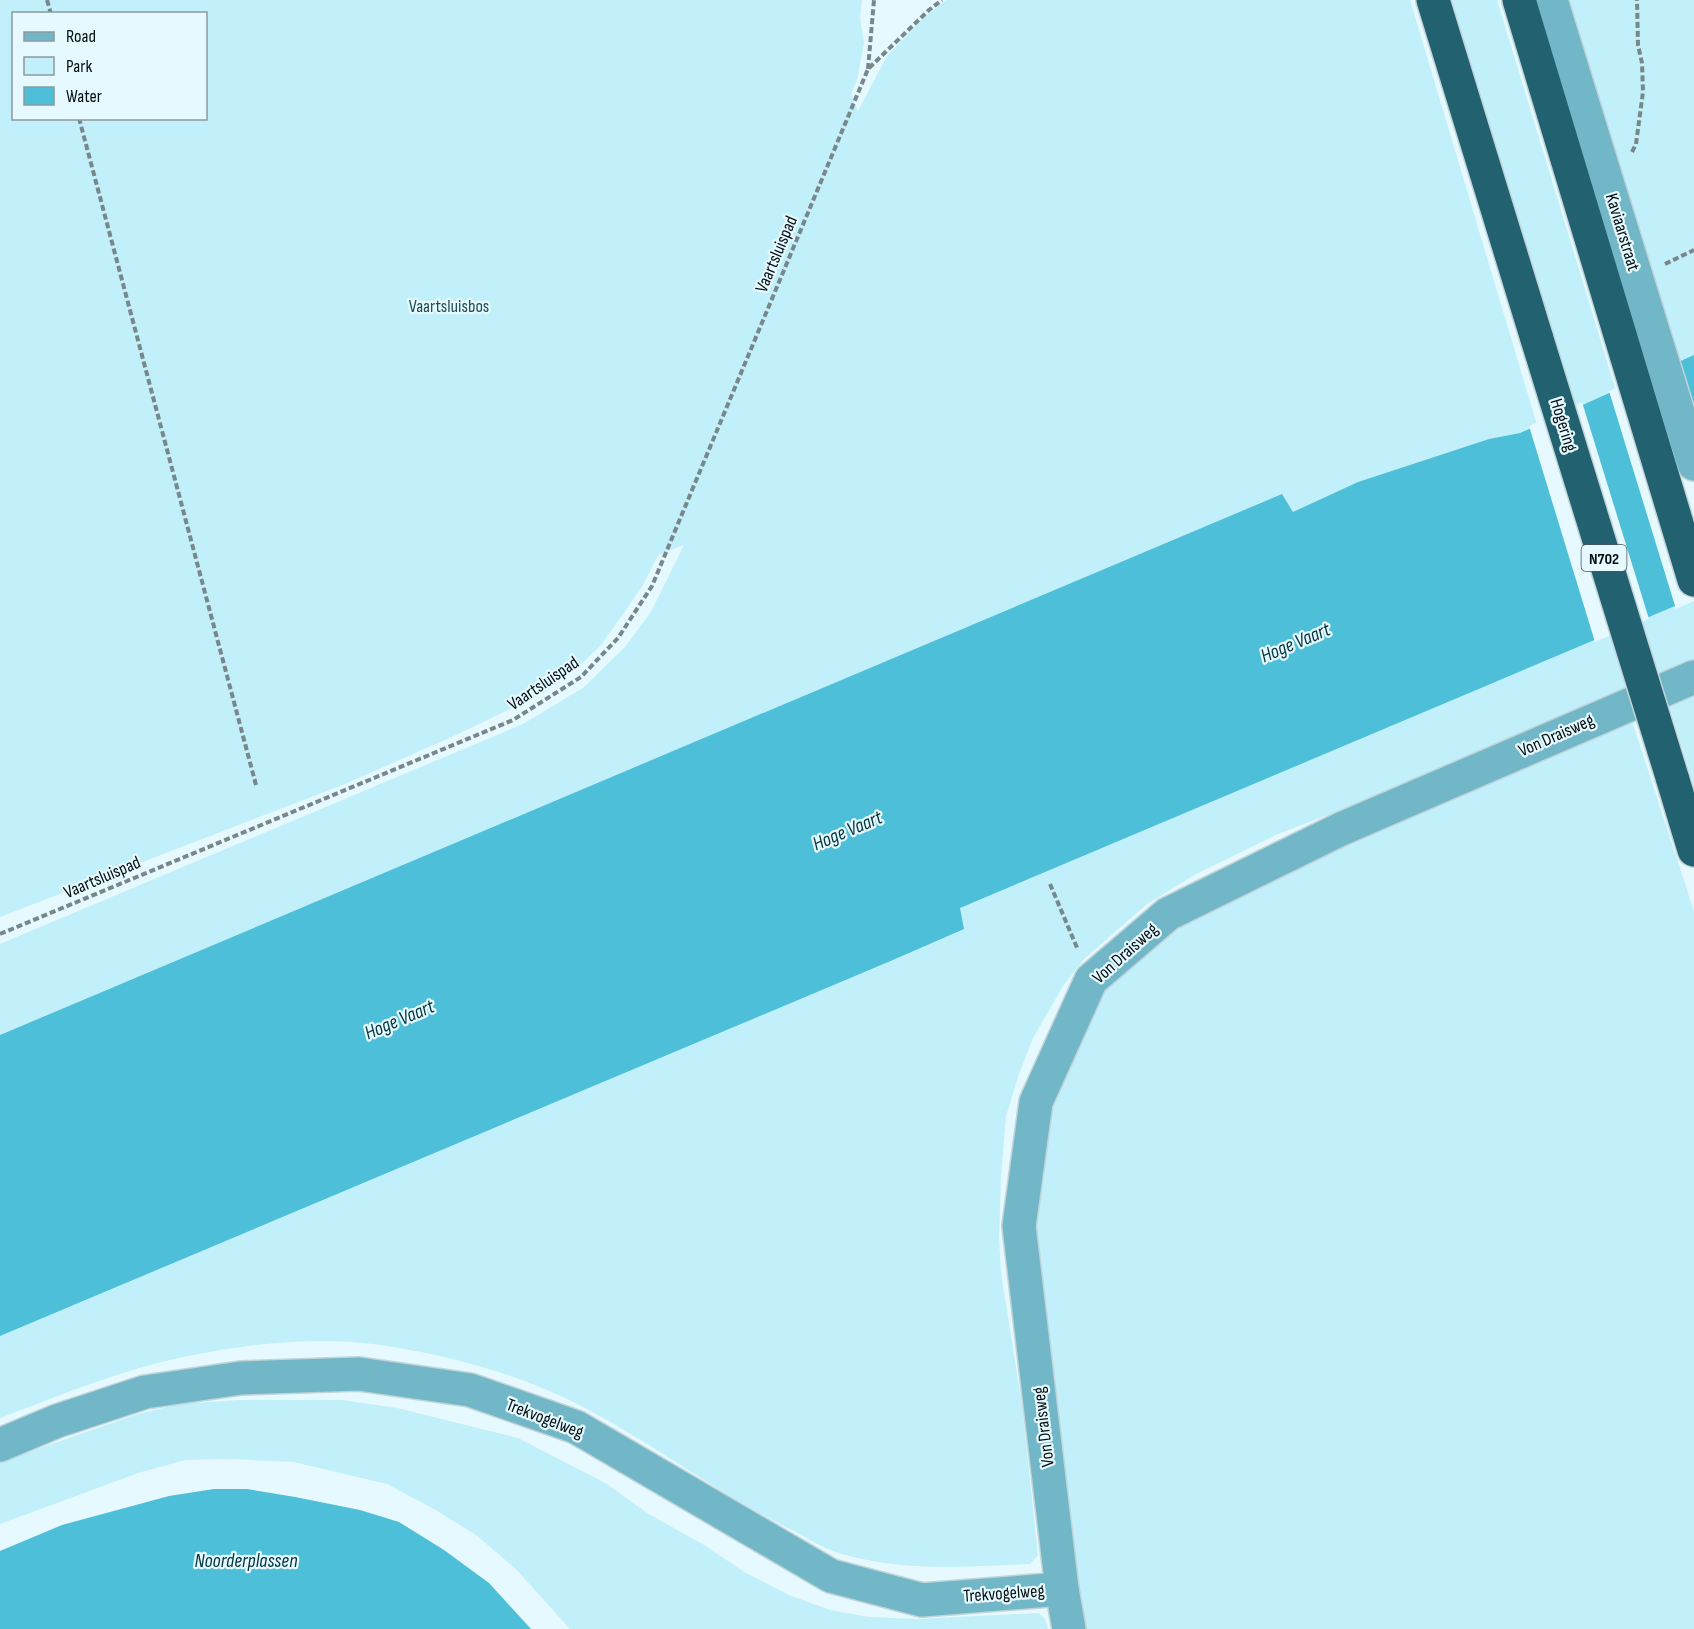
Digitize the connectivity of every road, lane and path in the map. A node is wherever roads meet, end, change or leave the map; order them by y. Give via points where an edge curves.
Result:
1 (874, 0) edge
2 (942, 0) edge
3 (1433, 0) edge
4 (1519, 0) edge
5 (1551, 0) edge
6 (1637, 0) edge
7 (868, 69) junction
8 (80, 120) edge
9 (1636, 144) dead end
10 (1694, 250) edge
11 (1675, 260) dead end
12 (1694, 464) edge
13 (1694, 580) edge
14 (1694, 677) edge
15 (256, 785) dead end
16 (1694, 850) edge
17 (1050, 884) dead end
18 (0, 934) edge
19 (1091, 980) junction
20 (0, 1445) edge
21 (1062, 1589) junction
22 (1069, 1629) edge

1 - 7 path, Vaartsluispad
2 - 7 path, Vaartsluispad
3 - 16 highway, Hogering / N702, bridge
4 - 13 highway
5 - 12 street, Kaviaarstraat
6 - 9 path via 1643,92
7 - 18 path, Vaartsluispad via 652,586 618,639 581,677 513,720
8 - 15 path
10 - 11 path
14 - 19 street, Von Draisweg via 1341,829 1168,914
17 - 19 path
19 - 21 street, Von Draisweg via 1036,1102 1019,1226
20 - 21 street, Trekvogelweg via 145,1392 241,1378 359,1374 470,1390 576,1427 831,1576 922,1600
21 - 22 street, Von Draisweg

